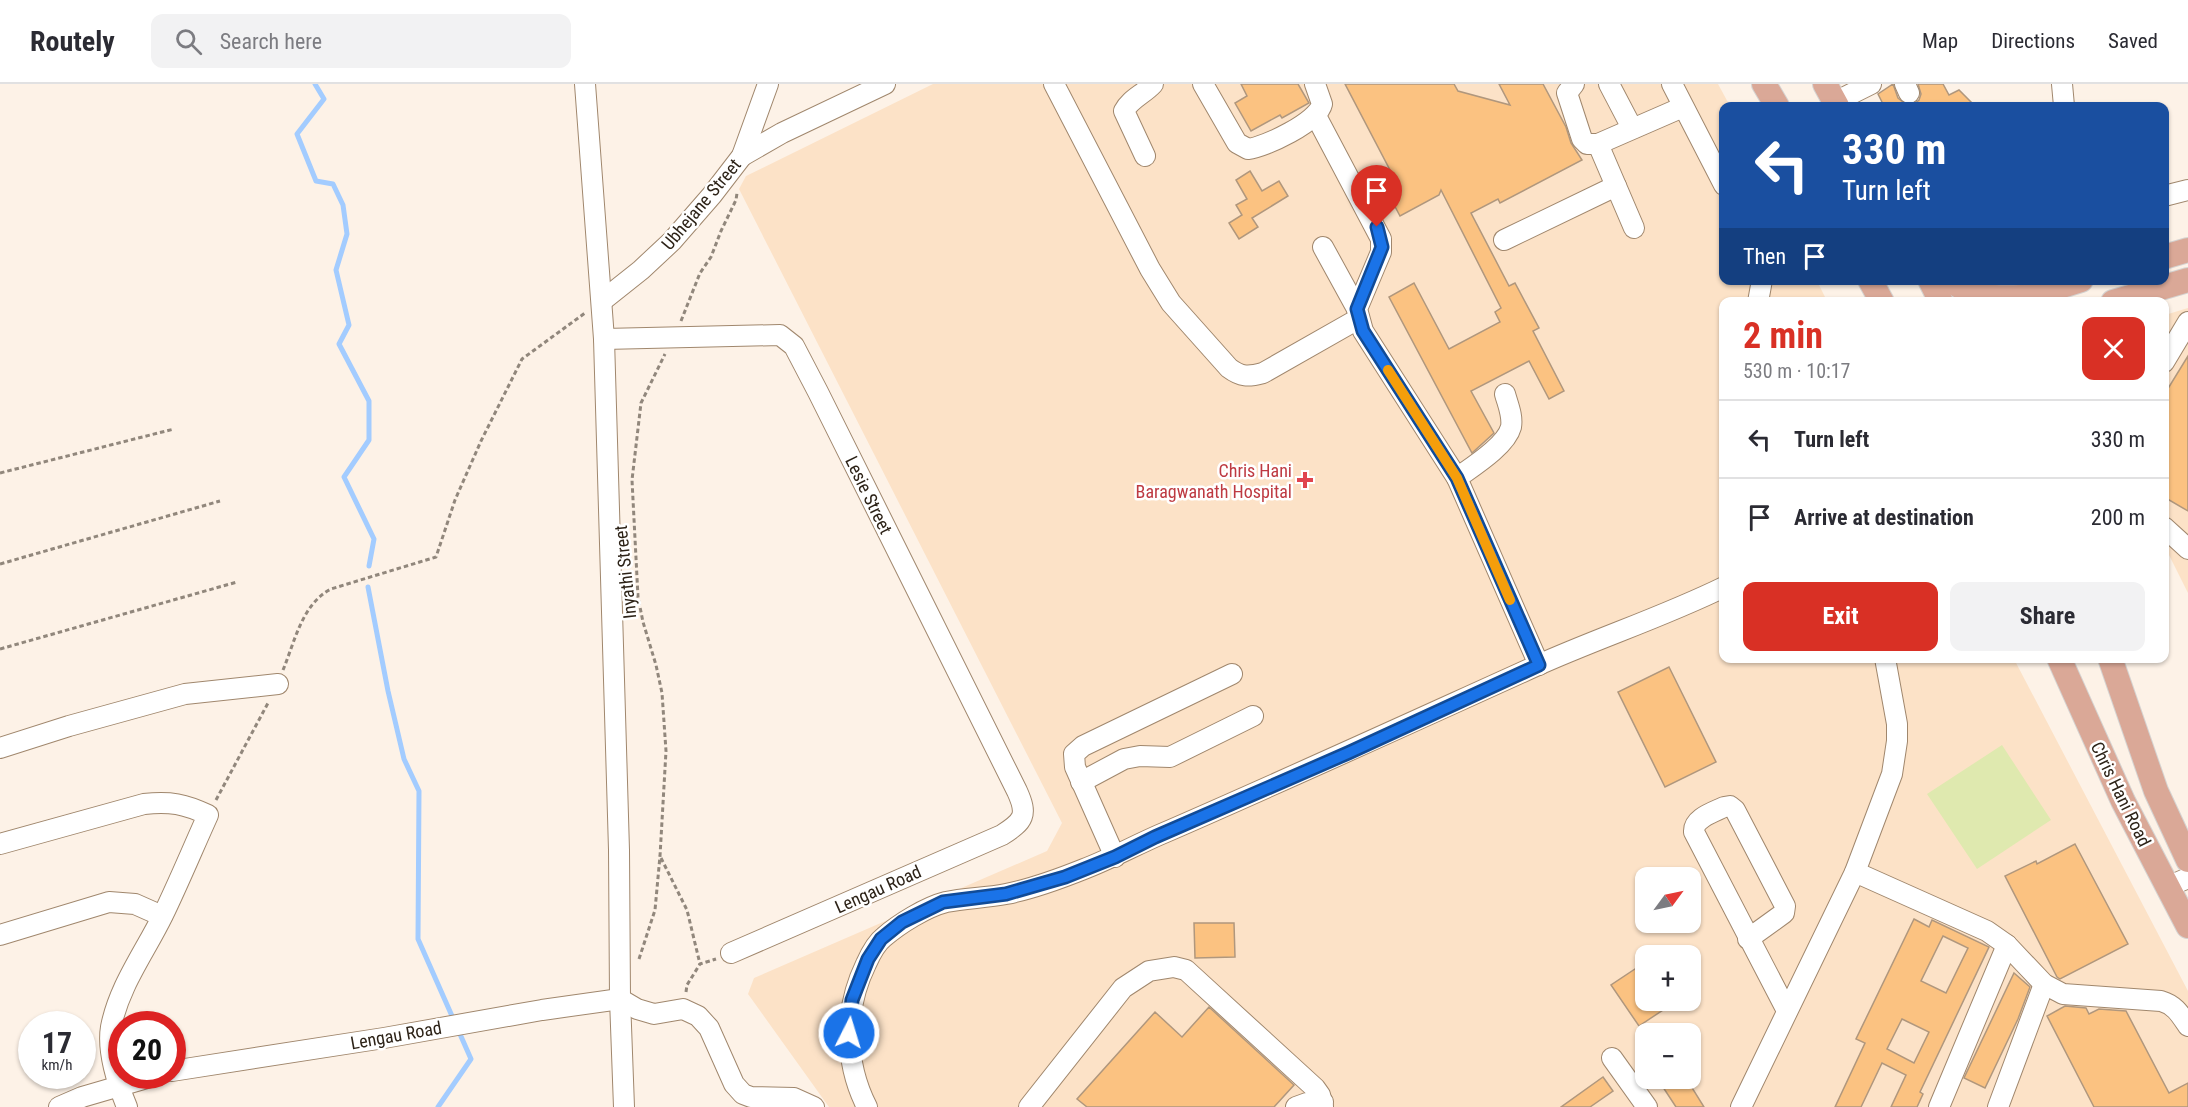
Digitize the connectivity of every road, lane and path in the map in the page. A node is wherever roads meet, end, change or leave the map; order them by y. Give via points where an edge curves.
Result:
1 (585, 84) edge
2 (768, 84) edge
3 (885, 84) edge
4 (1054, 84) edge
5 (1153, 84) edge
6 (1203, 84) edge
7 (1315, 84) edge
8 (1574, 84) edge
9 (1609, 84) edge
10 (1672, 84) edge
11 (1764, 84) edge
12 (1871, 84) edge
13 (2062, 84) edge
14 (1832, 98) edge
15 (1775, 102) edge
16 (2064, 102) edge
17 (1683, 107) junction
18 (1316, 116) junction
19 (1632, 128) junction
20 (1598, 144) junction
21 (742, 156) junction
22 (1145, 156) dead end
23 (1719, 176) edge
24 (1616, 186) junction
25 (738, 189) dead end
26 (2188, 190) edge
27 (2169, 195) edge
28 (1634, 228) dead end
29 (1504, 240) dead end
30 (1323, 247) dead end
31 (2188, 280) edge
32 (1958, 285) edge
33 (2064, 285) edge
34 (1986, 297) edge
35 (2024, 297) edge
36 (2130, 297) edge
37 (602, 301) junction
38 (1358, 314) junction
39 (2188, 322) edge
40 (673, 338) junction
41 (604, 339) junction
42 (2169, 354) edge
43 (1505, 394) dead end
44 (174, 429) dead end
45 (0, 473) edge
46 (1457, 478) junction
47 (220, 501) dead end
48 (2169, 532) edge
49 (2188, 549) edge
50 (0, 564) edge
51 (237, 582) dead end
52 (1719, 589) edge
53 (0, 649) edge
54 (1886, 663) edge
55 (2061, 663) edge
56 (2111, 663) edge
57 (1539, 665) junction
58 (1232, 674) dead end
59 (278, 684) junction
60 (1253, 716) dead end
61 (0, 748) edge
62 (1081, 782) junction
63 (208, 815) junction
64 (1021, 819) joint
65 (0, 844) edge
66 (660, 856) junction
67 (1115, 857) junction
68 (2188, 860) edge
69 (1855, 872) junction
70 (2177, 882) edge
71 (162, 916) junction
72 (2188, 926) edge
73 (0, 935) edge
74 (1748, 939) junction
75 (2007, 945) junction
76 (731, 953) joint
77 (637, 963) dead end
78 (700, 964) junction
79 (2044, 984) junction
80 (620, 999) junction
81 (683, 1009) junction
82 (117, 1011) edge
83 (1787, 1011) junction
84 (2188, 1026) edge
85 (1612, 1058) dead end
86 (186, 1069) edge
87 (112, 1089) edge
88 (120, 1089) edge
89 (1323, 1104) edge
90 (60, 1107) edge
91 (127, 1107) edge
92 (624, 1107) edge
93 (814, 1107) edge
94 (867, 1107) edge
95 (1029, 1107) edge
96 (1296, 1107) edge
97 (1647, 1107) edge
98 (1741, 1107) edge
99 (1939, 1107) edge
100 (1998, 1107) edge

1 - 37 street
2 - 21 street, Ubhejane Street
3 - 21 street
4 - 38 street via 1150,269 1171,303 1229,368 1241,376 1263,373
5 - 22 street via 1124,111
6 - 18 street via 1243,148 1266,145
7 - 18 street via 1322,104
8 - 20 street via 1567,93 1582,139 1587,144
9 - 19 street
10 - 17 street
11 - 15 main road
12 - 14 street
13 - 16 street
17 - 19 street
17 - 23 street
18 - 38 street via 1381,239 1381,252
19 - 20 street
20 - 24 street
21 - 37 street, Ubhejane Street via 672,241
24 - 28 street
24 - 29 street
25 - 40 path, Inyathi Street
26 - 27 street
30 - 38 street
31 - 36 main road
32 - 34 main road
33 - 35 main road
37 - 41 street
37 - 59 path via 522,358 455,500 436,557 322,594 306,614
38 - 46 street via 1363,331
39 - 42 street
40 - 41 street, Lesie Street
40 - 64 street, Lesie Street via 780,335 795,346 1017,791 1023,809
40 - 66 path, Inyathi Street via 641,403 632,480 638,597 656,665 666,751
41 - 80 street
43 - 46 street via 1511,414 1510,429 1501,443
44 - 45 path
46 - 57 street
47 - 50 path
48 - 49 street
51 - 53 path
52 - 57 street
54 - 69 street via 1897,724 1896,754 1883,801
55 - 70 main road, Chris Hani Road via 2123,801
56 - 68 main road, Chris Hani Road via 2156,791
57 - 67 street
58 - 62 street via 1083,746 1074,754
59 - 61 street via 185,694
59 - 63 path
60 - 62 street via 1170,757 1124,759
62 - 67 street
63 - 65 street via 186,805 144,804
63 - 71 street
64 - 76 street, Lengau Road via 1002,835
66 - 77 path, Inyathi Street via 655,910
66 - 78 path via 687,910
67 - 94 street via 1006,894 943,902 902,922 881,939 858,980 849,1033 858,1089
69 - 75 street via 1987,931
69 - 83 street
70 - 72 main road, Chris Hani Road
71 - 73 street via 135,904 109,902
71 - 82 street via 130,973
74 - 74 street via 1694,832 1697,822 1730,806 1785,906 1780,917
74 - 83 street
75 - 79 street
75 - 99 street
76 - 78 path
78 - 81 path via 687,985
79 - 84 street via 2063,994 2161,1000 2173,1006
79 - 100 street
80 - 81 street via 654,1014
80 - 86 street, Lengau Road
80 - 92 street
81 - 93 street via 698,1016 709,1028 734,1084 743,1094 794,1098
83 - 98 street
85 - 97 street
87 - 90 street
88 - 91 street
89 - 95 street via 1315,1088 1186,970 1174,966 1149,971 1123,988
89 - 96 street

